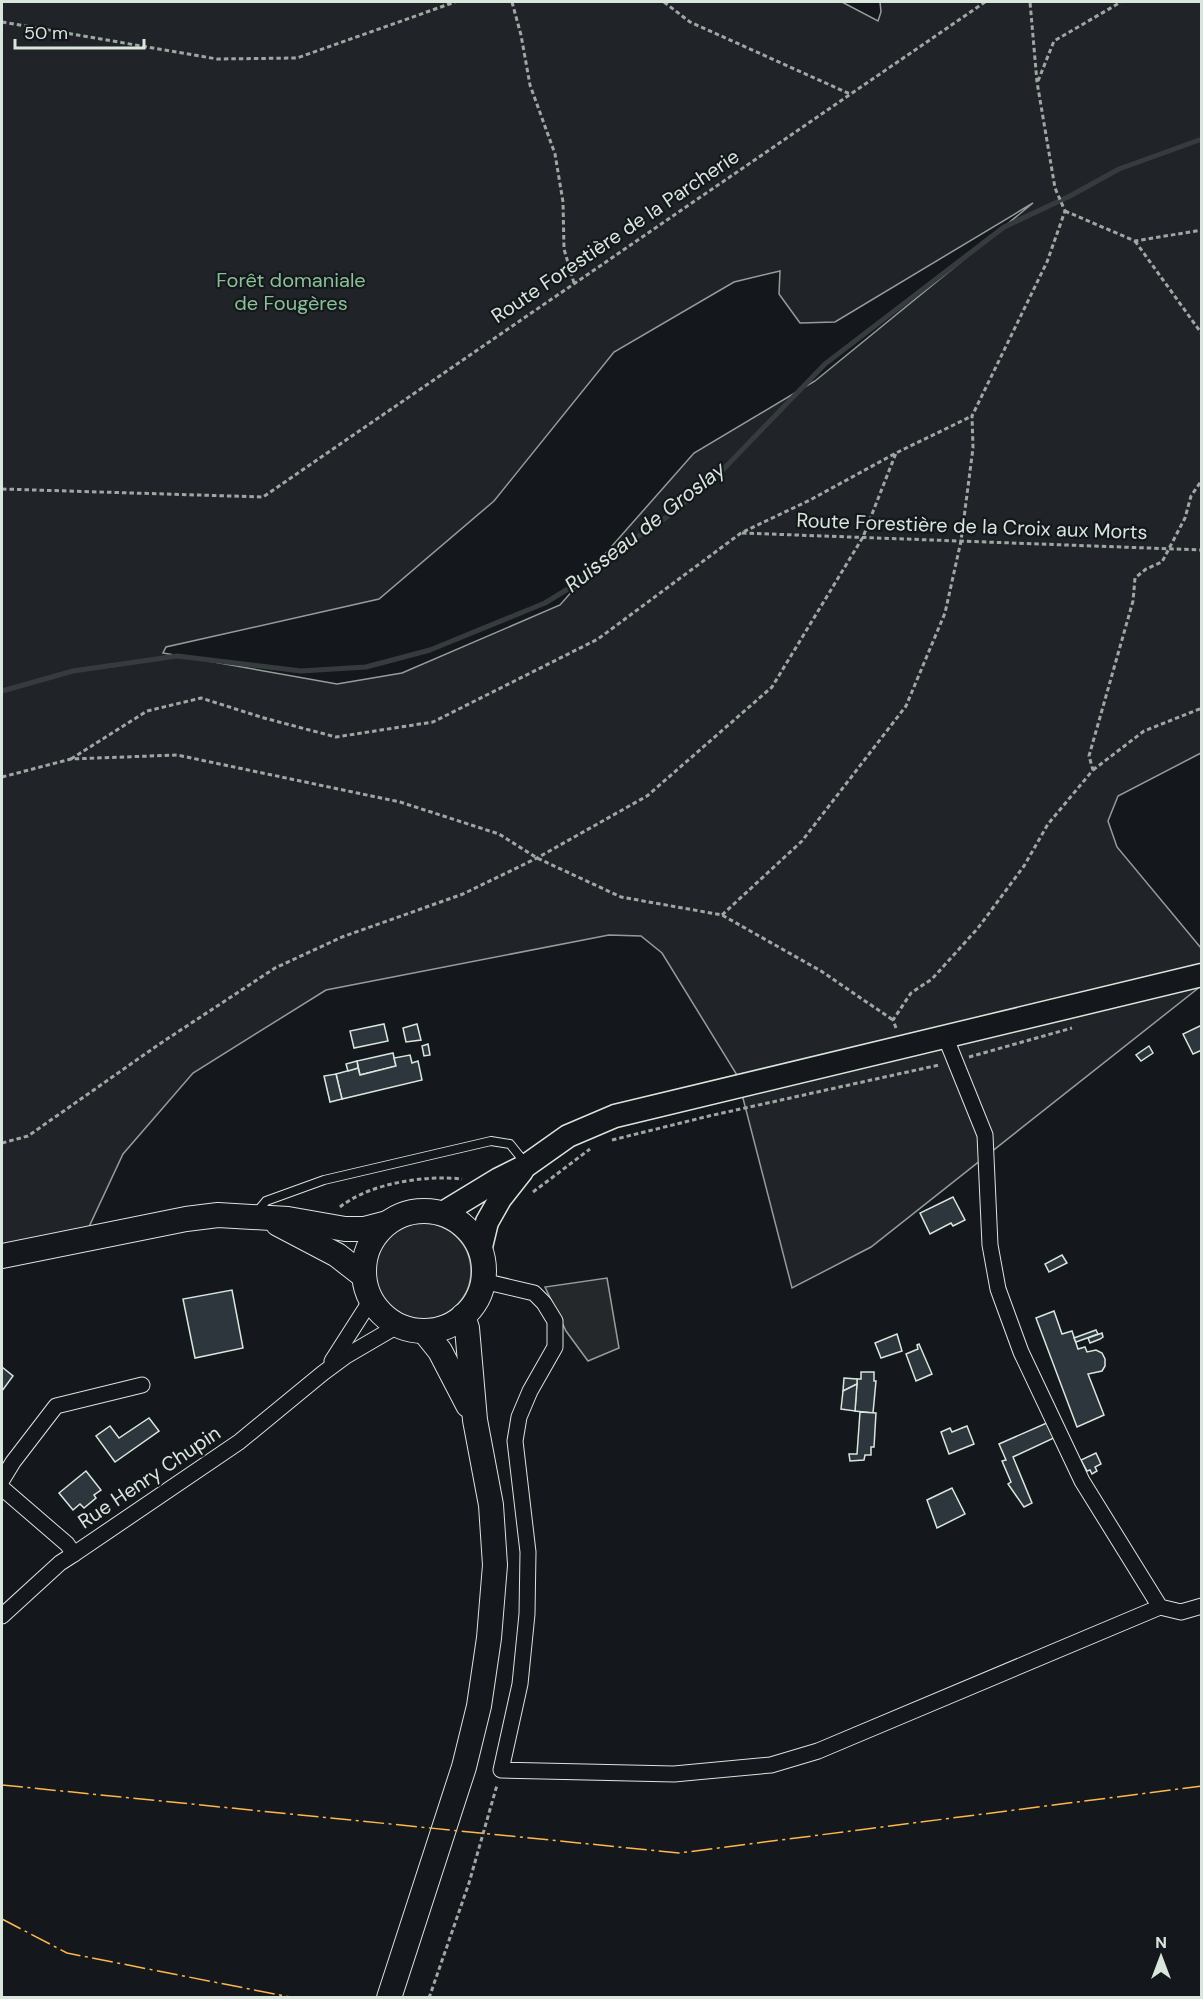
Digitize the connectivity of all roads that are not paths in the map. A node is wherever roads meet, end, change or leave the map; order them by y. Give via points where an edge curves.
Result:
1 (1202, 975) edge
2 (945, 1036) junction
3 (527, 1165) junction
4 (443, 1213) junction
5 (260, 1217) junction
6 (387, 1223) junction
7 (480, 1251) junction
8 (2, 1256) edge
9 (364, 1276) junction
10 (483, 1281) junction
11 (371, 1300) junction
12 (463, 1316) junction
13 (399, 1325) junction
14 (424, 1331) junction
15 (323, 1373) junction
16 (142, 1385) dead end
17 (475, 1420) junction
18 (2, 1480) edge
19 (2, 1488) edge
20 (74, 1554) junction
21 (1202, 1606) edge
22 (1160, 1607) junction
23 (2, 1616) edge
24 (389, 1998) edge

1 - 2 main road
2 - 3 main road via 615,1116 568,1136
2 - 22 street via 985,1134 990,1245 998,1289 1021,1352 1082,1481
3 - 4 main road
3 - 5 lane via 510,1144 491,1141 324,1180 266,1201
3 - 7 main road via 487,1222
4 - 6 main road via 408,1213
4 - 7 main road via 467,1229
5 - 6 main road via 345,1229
5 - 8 main road via 218,1215 186,1219
5 - 9 main road via 337,1256
6 - 9 main road via 371,1241
7 - 10 main road
9 - 11 main road
10 - 12 main road via 476,1300
10 - 22 street via 534,1293 555,1322 555,1347 530,1391 519,1417 515,1441 528,1552 527,1614 520,1684 501,1770 674,1774 771,1765 818,1751
11 - 13 main road
11 - 15 street
12 - 14 main road via 448,1325
12 - 17 main road
13 - 14 main road
13 - 15 street
14 - 17 main road via 440,1351
15 - 20 street, Rue Henry Chupin via 239,1442
16 - 18 street via 56,1406
17 - 24 main road via 491,1505 495,1565 479,1706 464,1767
19 - 20 street, Rue Henry Chupin via 68,1544
20 - 23 street
21 - 22 street via 1181,1612

